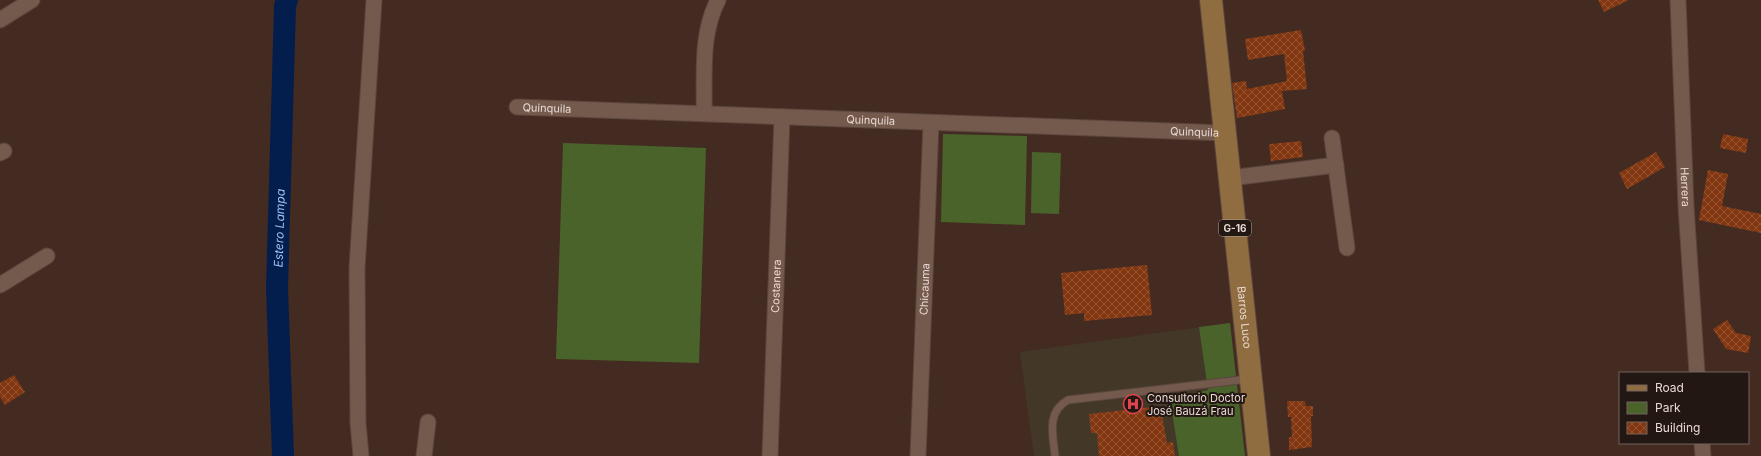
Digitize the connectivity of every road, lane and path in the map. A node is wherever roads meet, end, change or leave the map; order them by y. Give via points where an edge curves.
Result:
1 (32, 0) edge
2 (374, 0) edge
3 (718, 0) edge
4 (1211, 0) edge
5 (1678, 0) edge
6 (0, 20) edge
7 (517, 107) dead end
8 (704, 113) junction
9 (782, 117) junction
10 (931, 123) junction
11 (1225, 133) junction
12 (1332, 138) dead end
13 (1336, 166) junction
14 (1230, 178) junction
15 (1347, 248) dead end
16 (47, 256) dead end
17 (0, 285) edge
18 (1698, 372) edge
19 (1251, 379) junction
20 (428, 422) dead end
21 (1702, 444) edge
22 (361, 456) edge
23 (424, 456) edge
24 (770, 456) edge
25 (918, 456) edge
26 (1056, 456) edge
27 (1259, 456) edge
28 (1703, 456) edge

1 - 6 street
2 - 22 street via 358,268 358,423
3 - 8 street via 706,37
4 - 11 main road, Barros Luco / G-16
5 - 18 street, Herrera via 1686,206
7 - 8 street, Quinquila
8 - 9 street, Quinquila
9 - 10 street, Quinquila
9 - 24 street, Costanera
10 - 11 street, Quinquila
10 - 25 street, Chicauma
11 - 14 main road, Barros Luco / G-16
12 - 13 street
13 - 14 street
13 - 15 street
14 - 19 main road, Barros Luco / G-16
16 - 17 street
19 - 26 lane via 1068,400 1058,407 1053,416
19 - 27 main road, Barros Luco / G-16
20 - 23 street
21 - 28 street

